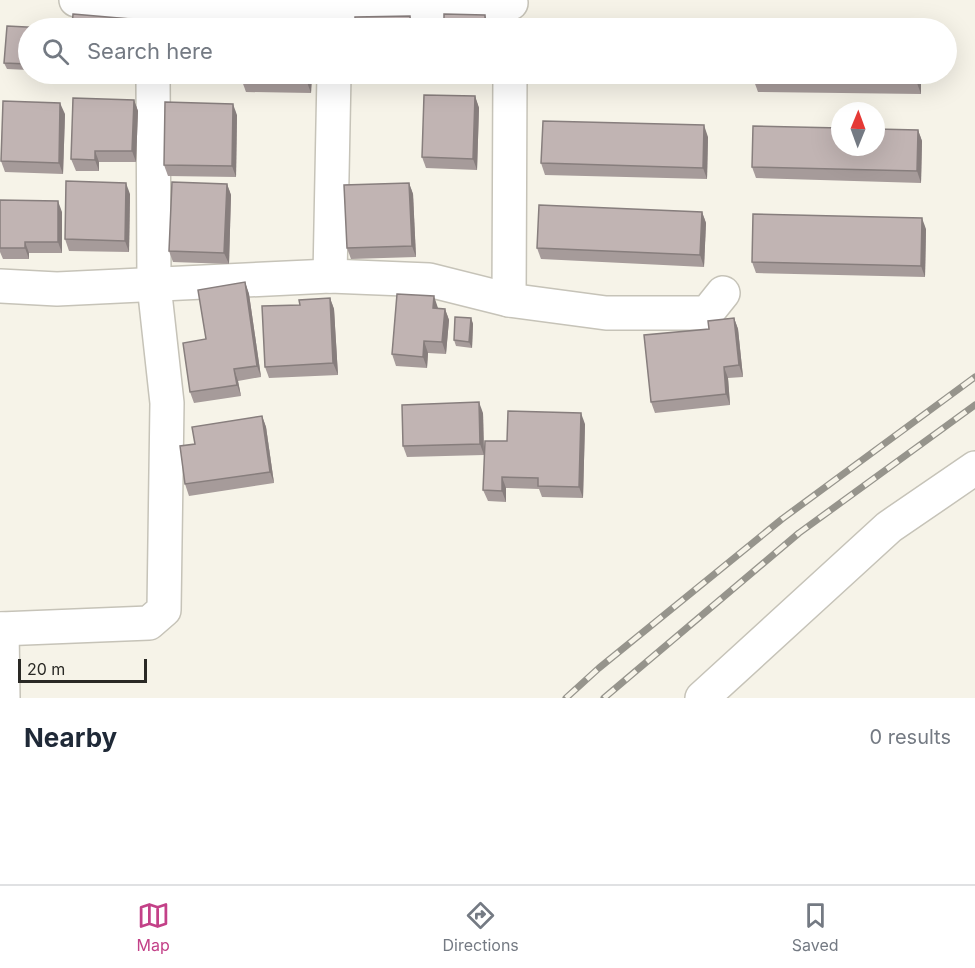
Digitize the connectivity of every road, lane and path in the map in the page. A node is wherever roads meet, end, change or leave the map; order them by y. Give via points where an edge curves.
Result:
1 (76, 0) edge
2 (336, 10) edge
3 (511, 11) edge
4 (153, 15) edge
5 (153, 84) edge
6 (334, 84) edge
7 (510, 84) edge
8 (330, 276) junction
9 (154, 285) junction
10 (0, 286) edge
11 (723, 293) dead end
12 (509, 300) junction
13 (975, 468) edge
14 (1, 629) edge
15 (3, 698) edge
16 (702, 698) edge

1 - 4 street
2 - 3 street
2 - 4 street
5 - 9 street
6 - 8 street
7 - 12 street
8 - 9 street
8 - 12 street via 429,280
9 - 10 street via 57,289
9 - 14 street via 167,403 164,610 149,623
11 - 12 street via 707,313 606,313
13 - 16 street via 889,527
14 - 15 street

